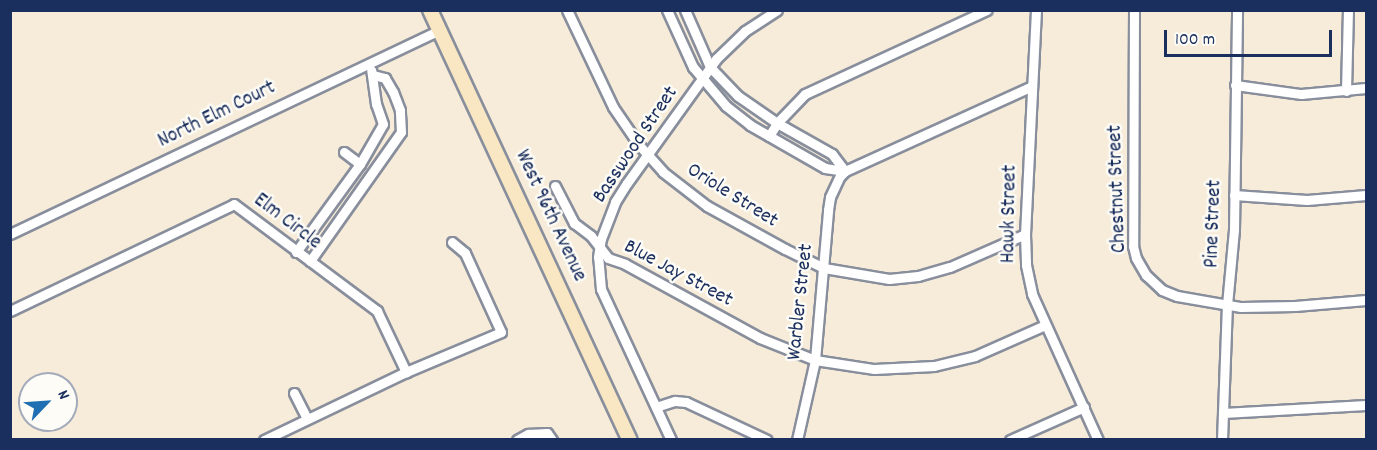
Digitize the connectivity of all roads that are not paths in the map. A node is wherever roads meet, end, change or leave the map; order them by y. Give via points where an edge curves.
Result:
1 (430, 10) edge
2 (567, 10) edge
3 (667, 10) edge
4 (685, 10) edge
5 (777, 10) edge
6 (987, 10) edge
7 (1036, 10) edge
8 (1134, 10) edge
9 (1237, 10) edge
10 (1348, 10) edge
11 (439, 30) junction
12 (368, 63) junction
13 (706, 73) junction
14 (373, 75) junction
15 (1235, 85) junction
16 (1032, 86) junction
17 (1366, 88) edge
18 (1346, 91) junction
19 (777, 123) junction
20 (769, 136) junction
21 (344, 152) dead end
22 (648, 155) junction
23 (360, 164) junction
24 (845, 171) junction
25 (555, 186) dead end
26 (1234, 195) junction
27 (1366, 195) edge
28 (10, 234) edge
29 (1025, 234) junction
30 (452, 242) dead end
31 (599, 248) junction
32 (296, 252) junction
33 (310, 261) junction
34 (824, 268) junction
35 (1366, 300) edge
36 (1227, 305) junction
37 (10, 311) edge
38 (1045, 325) junction
39 (815, 360) junction
40 (406, 372) junction
41 (294, 393) dead end
42 (1366, 405) edge
43 (656, 407) junction
44 (1084, 407) junction
45 (1223, 413) junction
46 (307, 419) junction
47 (550, 436) edge
48 (264, 440) edge
49 (517, 440) edge
50 (630, 440) edge
51 (671, 440) edge
52 (767, 440) edge
53 (798, 440) edge
54 (1010, 440) edge
55 (1098, 440) edge
56 (1222, 440) edge

1 - 11 street, West 96th Avenue
2 - 22 street, Oriole Street via 613,107
3 - 13 street
4 - 13 street
5 - 13 street, Basswood Street via 745,31
6 - 19 street via 815,89 798,100
7 - 16 street, Hawk Street
8 - 36 street, Chestnut Street via 1136,258 1146,275 1168,293
9 - 15 street, Pine Street
10 - 18 street
11 - 12 street, North Elm Court
11 - 50 street, West 96th Avenue
12 - 14 street
12 - 28 street, North Elm Court
13 - 19 street
13 - 20 street via 726,106
13 - 22 street, Basswood Street
14 - 23 street via 383,124
14 - 33 street via 385,78 393,92 400,110 401,132
15 - 18 street via 1301,94
15 - 26 street, Pine Street
16 - 24 street
16 - 29 street, Hawk Street
17 - 18 street
19 - 20 street
19 - 24 street via 832,154
20 - 24 street via 825,168
21 - 23 street
22 - 31 street, Basswood Street via 615,202
22 - 34 street, Oriole Street via 708,206
23 - 32 street
24 - 34 street, Warbler Street via 830,197
25 - 31 street, Blue Jay Street via 574,223
26 - 27 street via 1307,200
26 - 36 street, Pine Street
29 - 34 street, Oriole Street via 950,267 918,276 889,279
29 - 38 street, Hawk Street via 1028,281
30 - 40 street via 465,253 501,332
31 - 39 street, Blue Jay Street via 608,258 760,338
31 - 43 street, Basswood Street via 601,289
32 - 33 street, Elm Circle
32 - 37 street, Elm Circle via 234,204
33 - 40 street, Elm Circle via 377,310
34 - 39 street, Warbler Street
35 - 36 street, Chestnut Street via 1296,306
36 - 45 street, Pine Street
38 - 39 street, Blue Jay Street via 975,356 934,366 874,369
38 - 44 street, Hawk Street
39 - 53 street, Warbler Street
40 - 46 street
41 - 46 street
42 - 45 street
43 - 51 street, Basswood Street
43 - 52 street via 686,402
44 - 54 street
44 - 55 street, Hawk Street
45 - 56 street, Pine Street
46 - 48 street
47 - 49 street via 528,434

